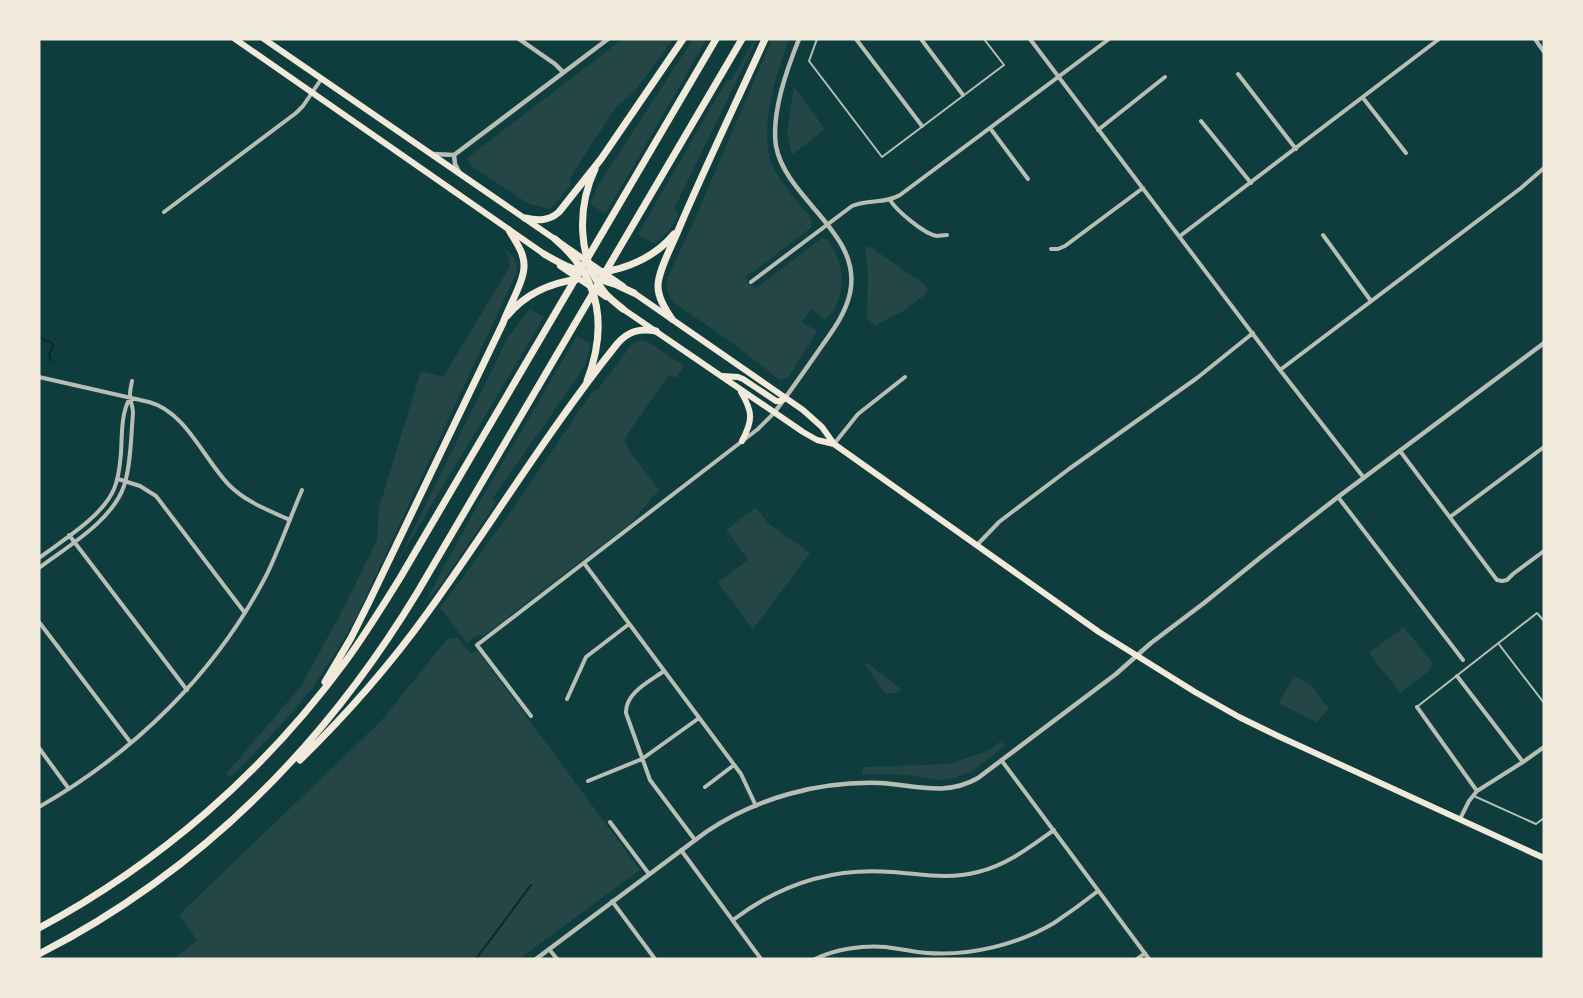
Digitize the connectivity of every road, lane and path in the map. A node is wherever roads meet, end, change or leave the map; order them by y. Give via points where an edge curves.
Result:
1 (235, 39) edge
2 (264, 39) edge
3 (519, 39) edge
4 (608, 39) edge
5 (683, 39) edge
6 (716, 39) edge
7 (742, 39) edge
8 (765, 39) edge
9 (799, 39) edge
10 (817, 39) edge
11 (856, 39) edge
12 (921, 39) edge
13 (984, 39) edge
14 (1030, 39) edge
15 (1108, 39) edge
16 (1439, 39) edge
17 (1535, 39) edge
18 (1544, 51) edge
19 (563, 72) junction
20 (1238, 74) dead end
21 (1058, 76) junction
22 (1165, 76) dead end
23 (322, 78) junction
24 (312, 93) junction
25 (963, 95) junction
26 (1363, 98) junction
27 (1201, 121) dead end
28 (922, 126) junction
29 (990, 128) junction
30 (1098, 130) junction
31 (1296, 149) junction
32 (430, 153) junction
33 (1406, 153) dead end
34 (454, 155) junction
35 (601, 159) junction
36 (1544, 168) edge
37 (460, 173) junction
38 (1028, 179) dead end
39 (1251, 183) junction
40 (1143, 188) junction
41 (890, 200) junction
42 (164, 212) dead end
43 (686, 214) junction
44 (525, 218) junction
45 (827, 225) junction
46 (509, 230) junction
47 (947, 235) dead end
48 (1323, 235) dead end
49 (1180, 236) junction
50 (555, 239) junction
51 (1051, 249) dead end
52 (544, 254) junction
53 (589, 262) junction
54 (583, 271) junction
55 (593, 271) junction
56 (601, 271) junction
57 (584, 279) junction
58 (596, 279) junction
59 (751, 282) dead end
60 (592, 287) junction
61 (634, 293) junction
62 (1371, 301) junction
63 (623, 309) junction
64 (672, 319) junction
65 (502, 323) junction
66 (656, 331) junction
67 (1253, 333) junction
68 (1544, 343) edge
69 (1280, 370) junction
70 (719, 375) junction
71 (39, 377) edge
72 (905, 377) dead end
73 (132, 381) dead end
74 (584, 389) junction
75 (739, 389) junction
76 (130, 397) junction
77 (786, 398) junction
78 (774, 413) junction
79 (742, 441) junction
80 (834, 444) junction
81 (1544, 447) edge
82 (1400, 451) junction
83 (1364, 478) junction
84 (118, 479) junction
85 (126, 481) junction
86 (302, 490) dead end
87 (1338, 497) junction
88 (1450, 517) junction
89 (290, 520) junction
90 (69, 535) junction
91 (74, 542) junction
92 (977, 545) junction
93 (1544, 551) edge
94 (39, 558) edge
95 (584, 563) junction
96 (39, 568) edge
97 (245, 613) junction
98 (1544, 621) edge
99 (39, 622) edge
100 (629, 624) junction
101 (1498, 643) junction
102 (1136, 656) junction
103 (1462, 660) dead end
104 (664, 671) junction
105 (1457, 676) junction
106 (187, 690) junction
107 (567, 699) dead end
108 (1544, 703) edge
109 (1417, 707) joint
110 (308, 710) junction
111 (531, 716) dead end
112 (699, 718) junction
113 (131, 743) junction
114 (1544, 747) edge
115 (39, 748) edge
116 (642, 759) junction
117 (1002, 760) junction
118 (1523, 762) junction
119 (734, 765) junction
120 (588, 781) dead end
121 (705, 787) dead end
122 (69, 789) junction
123 (1475, 793) junction
124 (254, 802) junction
125 (756, 806) junction
126 (39, 807) edge
127 (1460, 819) junction
128 (1544, 819) edge
129 (610, 822) dead end
130 (1054, 830) junction
131 (695, 840) junction
132 (681, 850) junction
133 (1544, 858) edge
134 (649, 874) junction
135 (1098, 891) junction
136 (612, 902) junction
137 (733, 920) junction
138 (39, 928) edge
139 (549, 949) junction
140 (1145, 953) junction
141 (39, 954) edge
142 (536, 959) edge
143 (557, 959) edge
144 (655, 959) edge
145 (761, 959) edge
146 (815, 959) edge
147 (1137, 959) edge
148 (1149, 959) edge

1 - 24 main road
2 - 23 main road
3 - 19 street
4 - 19 street
5 - 35 highway
6 - 110 highway via 375,618
7 - 124 highway via 379,653 338,709
8 - 43 highway
9 - 45 street via 780,99 776,144 788,174
10 - 28 lane via 809,61 882,157
11 - 28 street
12 - 25 street
13 - 25 lane via 1004,65
14 - 21 street
15 - 21 street
16 - 26 street
17 - 18 street
19 - 34 street
20 - 31 street
21 - 29 street
21 - 30 street
22 - 30 street
23 - 24 street
23 - 32 main road
24 - 42 street via 296,113
24 - 46 main road
25 - 28 lane
26 - 31 street
26 - 33 street
27 - 39 street
29 - 38 street
29 - 41 street
30 - 40 street
31 - 39 street
32 - 34 street
32 - 37 main road
34 - 37 street
35 - 44 highway via 557,214 543,220
35 - 53 highway via 583,206
36 - 62 street
37 - 44 main road
39 - 49 street
40 - 49 street
40 - 51 street via 1065,246
41 - 45 street via 860,203
41 - 47 street via 923,229 936,236
43 - 56 highway via 674,234 652,254 633,264
43 - 64 highway via 658,282 660,297
44 - 50 main road
45 - 59 street
45 - 77 street via 848,259 850,294 836,325
46 - 52 main road
46 - 65 highway via 524,267
48 - 62 street
49 - 67 street
50 - 53 main road
50 - 54 highway
52 - 54 highway
52 - 57 main road
53 - 55 highway
53 - 56 main road
54 - 55 highway
54 - 57 highway
55 - 56 highway
55 - 58 highway
56 - 61 main road
57 - 58 highway
57 - 60 highway
57 - 65 highway via 535,292
58 - 61 highway
58 - 63 highway via 606,295
60 - 63 main road
60 - 74 highway via 598,312 598,339
61 - 64 main road
62 - 69 street
63 - 66 main road
64 - 77 main road
65 - 110 highway via 369,602
66 - 70 main road
66 - 74 highway via 634,331 626,336
67 - 69 street
67 - 92 street via 999,522
68 - 82 street
69 - 83 street
70 - 75 main road
70 - 77 main road via 743,379 776,402
71 - 76 street
72 - 80 street via 858,414
73 - 76 street
74 - 124 highway via 394,657 339,721
75 - 78 main road
75 - 79 main road via 751,414
76 - 84 street via 124,411
76 - 85 street via 133,412
76 - 89 street via 171,412 236,491
77 - 78 street
77 - 80 main road via 817,422
78 - 79 street
78 - 80 main road via 817,440
79 - 95 street
80 - 92 main road
81 - 88 street
82 - 83 street
82 - 88 street
83 - 87 street
84 - 85 street
84 - 90 street via 104,506
85 - 91 street via 107,515
85 - 97 street via 145,488 160,500
86 - 89 street
87 - 102 street
87 - 103 street
88 - 93 street via 1495,578 1507,580
89 - 97 street
90 - 91 street
90 - 94 street
91 - 96 street
91 - 106 street
92 - 102 main road
95 - 100 street
95 - 111 street via 477,645
97 - 106 street
98 - 101 lane via 1538,613
99 - 113 street
100 - 104 street
100 - 107 street via 585,659
101 - 105 lane
101 - 108 lane
102 - 117 street
102 - 127 main road via 1239,717
104 - 112 street
104 - 116 street via 628,699 627,715
105 - 109 lane
105 - 118 street
106 - 113 street
109 - 123 street
110 - 138 highway via 252,771 202,817 115,884
112 - 116 street
112 - 119 street
113 - 122 street
114 - 118 street
115 - 122 street
116 - 120 street
116 - 131 street via 653,785
117 - 125 street via 973,780 948,789 879,783 821,787
117 - 130 street
118 - 123 street
119 - 121 street
119 - 125 street
122 - 126 street
123 - 127 street
123 - 128 lane via 1536,824
124 - 141 highway via 159,881
125 - 131 street
127 - 133 main road
129 - 134 street
130 - 135 street
130 - 137 street via 1015,857 985,870 950,876 875,871 830,875 771,896
131 - 132 street
132 - 134 street
132 - 137 street
134 - 136 street
135 - 140 street
135 - 146 street via 1044,928 993,947 928,953 867,947 844,949
136 - 139 street
136 - 144 street
137 - 145 street
139 - 142 street
139 - 143 street
140 - 147 street
140 - 148 street

